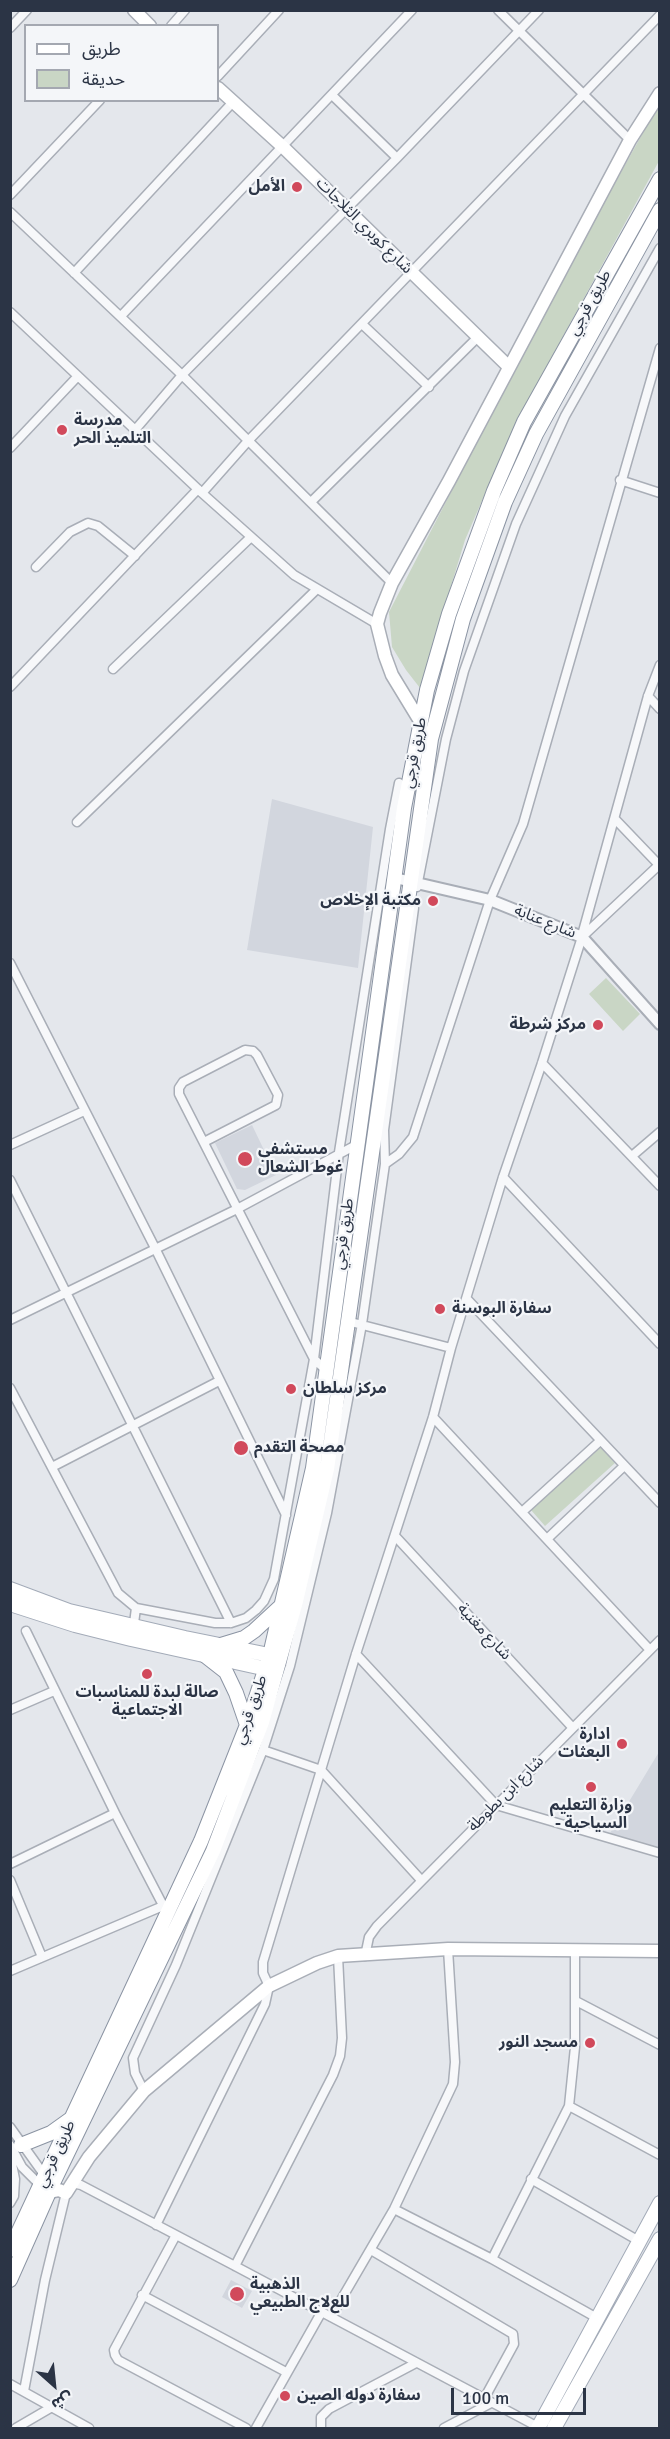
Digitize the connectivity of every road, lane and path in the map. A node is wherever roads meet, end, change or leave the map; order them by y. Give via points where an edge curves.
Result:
1 (27, 10) edge
2 (134, 10) edge
3 (185, 10) edge
4 (279, 10) edge
5 (412, 10) edge
6 (498, 10) edge
7 (538, 10) edge
8 (660, 15) edge
9 (148, 24) edge
10 (173, 24) edge
11 (10, 28) edge
12 (519, 31) junction
13 (219, 75) edge
14 (219, 89) edge
15 (660, 93) edge
16 (332, 95) junction
17 (583, 96) junction
18 (98, 102) edge
19 (233, 102) junction
20 (630, 140) junction
21 (283, 147) junction
22 (397, 158) junction
23 (660, 179) edge
24 (10, 195) edge
25 (346, 208) junction
26 (660, 210) edge
27 (10, 212) edge
28 (636, 220) junction
29 (650, 228) junction
30 (660, 248) edge
31 (74, 273) junction
32 (412, 273) junction
33 (12, 316) edge
34 (121, 316) junction
35 (362, 324) junction
36 (478, 337) junction
37 (660, 348) edge
38 (509, 367) junction
39 (182, 375) junction
40 (78, 376) junction
41 (429, 387) junction
42 (135, 430) junction
43 (248, 441) junction
44 (10, 448) edge
45 (620, 480) junction
46 (200, 491) junction
47 (660, 493) edge
48 (311, 502) junction
49 (251, 537) junction
50 (135, 556) junction
51 (36, 567) dead end
52 (393, 583) junction
53 (316, 590) junction
54 (377, 624) junction
55 (660, 664) edge
56 (113, 669) dead end
57 (12, 682) edge
58 (648, 696) junction
59 (660, 709) edge
60 (420, 721) junction
61 (399, 783) dead end
62 (615, 819) junction
63 (77, 822) dead end
64 (659, 865) edge
65 (395, 878) junction
66 (413, 882) junction
67 (490, 900) junction
68 (582, 937) junction
69 (10, 963) edge
70 (660, 1024) edge
71 (542, 1063) junction
72 (84, 1111) junction
73 (660, 1132) edge
74 (204, 1142) junction
75 (10, 1145) edge
76 (356, 1145) junction
77 (339, 1152) junction
78 (632, 1156) junction
79 (385, 1164) junction
80 (503, 1177) junction
81 (10, 1180) edge
82 (660, 1186) edge
83 (237, 1209) junction
84 (155, 1248) junction
85 (68, 1293) junction
86 (467, 1299) junction
87 (10, 1320) edge
88 (348, 1321) junction
89 (362, 1324) junction
90 (660, 1344) edge
91 (451, 1348) junction
92 (314, 1359) junction
93 (326, 1370) junction
94 (219, 1381) junction
95 (10, 1388) edge
96 (433, 1417) junction
97 (132, 1426) junction
98 (600, 1441) junction
99 (52, 1467) junction
100 (623, 1467) junction
101 (320, 1469) junction
102 (660, 1503) edge
103 (522, 1512) junction
104 (287, 1516) junction
105 (396, 1537) junction
106 (547, 1539) junction
107 (10, 1589) edge
108 (10, 1604) edge
109 (281, 1606) junction
110 (136, 1608) junction
111 (231, 1623) junction
112 (26, 1631) dead end
113 (133, 1633) junction
114 (660, 1640) edge
115 (221, 1646) junction
116 (650, 1650) junction
117 (203, 1654) junction
118 (356, 1654) junction
119 (276, 1656) junction
120 (272, 1670) junction
121 (54, 1691) junction
122 (10, 1710) edge
123 (247, 1725) junction
124 (572, 1727) junction
125 (263, 1750) junction
126 (321, 1770) junction
127 (496, 1805) junction
128 (115, 1813) junction
129 (660, 1853) edge
130 (10, 1864) edge
131 (10, 1880) edge
132 (421, 1880) junction
133 (165, 1910) junction
134 (448, 1948) junction
135 (575, 1950) junction
136 (660, 1952) edge
137 (338, 1956) junction
138 (365, 1956) junction
139 (42, 1957) junction
140 (10, 1971) edge
141 (269, 1986) junction
142 (576, 2001) junction
143 (660, 2045) edge
144 (144, 2091) junction
145 (569, 2106) junction
146 (74, 2116) junction
147 (10, 2127) edge
148 (14, 2153) edge
149 (660, 2155) edge
150 (531, 2179) junction
151 (55, 2186) junction
152 (10, 2203) edge
153 (659, 2206) edge
154 (394, 2210) junction
155 (156, 2225) junction
156 (176, 2235) junction
157 (660, 2239) edge
158 (639, 2241) junction
159 (12, 2243) edge
160 (371, 2250) junction
161 (492, 2259) junction
162 (236, 2266) junction
163 (10, 2280) edge
164 (142, 2295) junction
165 (321, 2313) junction
166 (332, 2318) junction
167 (597, 2318) junction
168 (416, 2363) junction
169 (286, 2372) junction
170 (10, 2384) edge
171 (24, 2391) junction
172 (488, 2401) junction
173 (52, 2407) junction
174 (16, 2428) edge
175 (89, 2428) edge
176 (246, 2428) edge
177 (256, 2428) edge
178 (321, 2428) edge
179 (444, 2428) edge
180 (539, 2428) edge
181 (554, 2428) edge

1 - 11 street
2 - 9 main road
3 - 10 street
4 - 13 street
5 - 16 street
6 - 12 street
7 - 12 street
8 - 17 street
12 - 17 street
12 - 22 street
14 - 19 main road, شارع كوبري الثلاجات
15 - 20 main road
16 - 21 street
16 - 22 street
17 - 20 street
17 - 32 street
18 - 24 street
19 - 21 main road, شارع كوبري الثلاجات
19 - 31 street
20 - 38 main road
21 - 25 main road, شارع كوبري الثلاجات
21 - 34 street
22 - 25 street
23 - 28 main road, طريق قرجي
25 - 32 main road, شارع كوبري الثلاجات
25 - 39 street
26 - 29 main road, طريق قرجي
27 - 31 street
28 - 29 main road
28 - 60 main road, طريق قرجي via 524,422 494,491 449,614
29 - 66 main road, طريق قرجي via 536,434 484,558 431,739
30 - 66 street via 565,416 516,524 464,671
31 - 34 street
32 - 35 street
32 - 36 main road, شارع كوبري الثلاجات
33 - 40 street
34 - 39 street
35 - 41 street
35 - 43 street
36 - 38 main road, شارع كوبري الثلاجات
36 - 41 street
37 - 45 street
38 - 52 main road
39 - 42 street
39 - 43 street
40 - 42 street
40 - 44 street
41 - 48 street
42 - 46 street
43 - 46 street
43 - 48 street
45 - 47 street
45 - 67 street via 523,825
46 - 49 street
46 - 50 street
48 - 52 street
49 - 53 street
49 - 56 street
50 - 51 street via 98,526 88,523 70,532
50 - 57 street
52 - 54 main road
53 - 54 street
53 - 63 street
54 - 60 main road via 392,675
55 - 58 street
58 - 59 street
58 - 62 street
60 - 65 main road, طريق قرجي
61 - 77 street
62 - 64 street
62 - 68 street
64 - 68 street
65 - 66 street, شارع عنابة
65 - 76 main road, طريق قرجي
66 - 67 street, شارع عنابة
66 - 79 street via 384,1130
66 - 88 main road, طريق قرجي
67 - 68 street, شارع عنابة
67 - 79 street via 413,1137
68 - 70 street, شارع عنابة
68 - 71 street
69 - 72 street
71 - 78 street
71 - 80 street
72 - 75 street
72 - 84 street
73 - 78 street
74 - 74 street via 276,1105 278,1095 253,1051 245,1050 183,1082 179,1088
74 - 83 street
76 - 77 street
76 - 93 main road, طريق قرجي
77 - 83 street
77 - 92 street
78 - 82 street
79 - 89 street
80 - 86 street
80 - 90 street
81 - 85 street
83 - 84 street
83 - 92 street
84 - 85 street
84 - 94 street
85 - 87 street
85 - 97 street
86 - 91 street
86 - 98 street
88 - 89 street
88 - 101 main road, طريق قرجي
89 - 91 street
89 - 125 street via 327,1513 290,1666
91 - 96 street
92 - 93 street
92 - 104 street
93 - 101 main road, طريق قرجي
94 - 97 street
94 - 104 street
95 - 99 street
96 - 103 street
96 - 105 street
97 - 99 street
97 - 111 street
98 - 100 street
98 - 103 street
99 - 110 street via 112,1584
100 - 102 street
100 - 106 street
101 - 109 main road, طريق قرجي
101 - 119 main road, طريق قرجي
103 - 106 street
104 - 111 street via 274,1579 264,1600 246,1618
105 - 118 street
105 - 124 street, شارع مغنية
106 - 116 street
107 - 113 main road
108 - 113 main road via 75,1625
109 - 115 main road via 244,1638
109 - 119 main road, طريق قرجي
110 - 111 street
110 - 113 street
112 - 121 street
113 - 115 main road
113 - 117 main road
114 - 116 street, شارع ابن بطوطة
115 - 119 main road
116 - 124 street, شارع ابن بطوطة
117 - 120 main road
117 - 123 main road via 226,1672
118 - 126 street
118 - 127 street
119 - 120 main road, طريق قرجي
120 - 123 main road, طريق قرجي
120 - 151 main road, طريق قرجي via 262,1722 213,1851
121 - 122 street
121 - 128 street
123 - 133 main road, طريق قرجي via 201,1841
124 - 127 street, شارع ابن بطوطة
125 - 126 street
125 - 144 street via 176,1965 133,2058
126 - 132 street
126 - 141 street via 263,1962
127 - 129 street
127 - 132 street, شارع ابن بطوطة
128 - 130 street
128 - 133 street
131 - 139 street
132 - 138 street, شارع ابن بطوطة via 377,1926
133 - 139 street
133 - 146 main road, طريق قرجي
134 - 135 main road
134 - 138 main road
134 - 154 street via 453,2084
135 - 136 main road
135 - 142 street
137 - 138 main road
137 - 141 main road
137 - 162 street via 340,2056
139 - 140 street
141 - 144 main road
141 - 155 street via 260,2019
142 - 143 street
142 - 145 street
144 - 151 main road via 88,2157
145 - 149 street
145 - 150 street
146 - 148 main road
146 - 151 main road, طريق قرجي
147 - 148 street
148 - 151 street
148 - 151 street
148 - 152 street via 15,2179
150 - 158 street
150 - 161 street
151 - 155 street via 81,2185
151 - 159 main road, طريق قرجي
151 - 163 main road, طريق قرجي
151 - 171 street via 45,2280
153 - 158 main road
154 - 160 street
154 - 161 street
155 - 156 street
156 - 162 street
156 - 164 street
157 - 181 main road
158 - 167 main road
160 - 166 street
160 - 172 street via 513,2334 514,2344
161 - 167 street
162 - 165 street
164 - 169 street
164 - 176 street via 114,2350 118,2360
165 - 166 street
165 - 169 street
166 - 168 street
167 - 180 main road
168 - 172 street
168 - 178 street via 329,2409 321,2417
169 - 177 street
170 - 171 street
171 - 173 street
172 - 179 street
172 - 180 street
173 - 174 street
173 - 175 street

